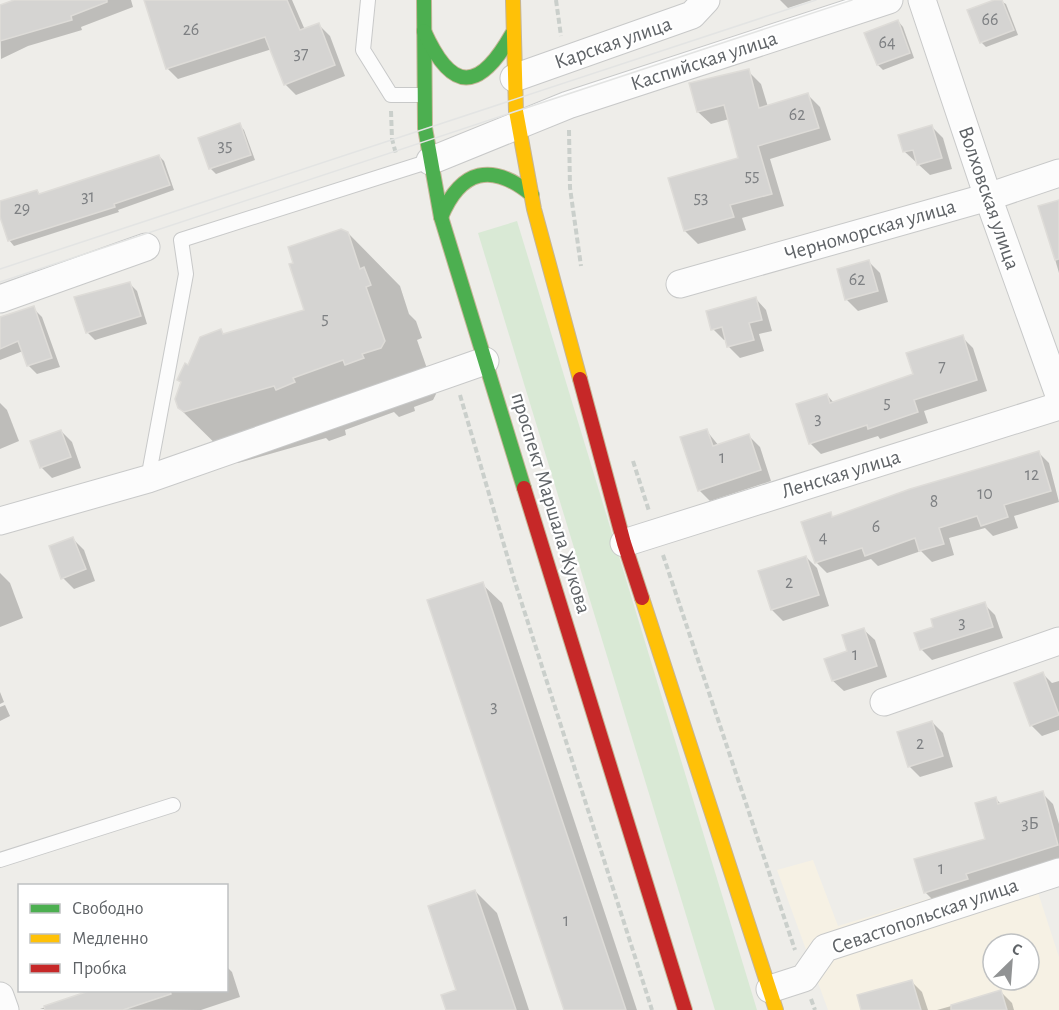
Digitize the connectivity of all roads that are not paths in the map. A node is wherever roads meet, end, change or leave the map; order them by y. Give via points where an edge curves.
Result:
1 (368, 0) edge
2 (424, 0) edge
3 (513, 0) edge
4 (705, 0) edge
5 (889, 0) edge
6 (922, 0) edge
7 (423, 27) junction
8 (512, 34) junction
9 (514, 78) junction
10 (424, 95) junction
11 (518, 124) junction
12 (430, 161) junction
13 (1059, 173) edge
14 (532, 195) junction
15 (988, 197) junction
16 (441, 217) junction
17 (146, 247) dead end
18 (680, 284) dead end
19 (0, 299) edge
20 (485, 360) junction
21 (1059, 395) edge
22 (1059, 406) edge
23 (148, 479) junction
24 (0, 521) edge
25 (624, 543) junction
26 (1059, 641) edge
27 (884, 702) dead end
28 (173, 805) dead end
29 (0, 860) edge
30 (1059, 872) edge
31 (0, 996) edge
32 (773, 999) edge
33 (5, 1010) edge
34 (685, 1010) edge

1 - 10 lane via 363,50 391,95
2 - 7 highway, проспект Маршала Жукова
3 - 8 highway
4 - 9 street, Карская улица via 692,15
5 - 11 street, Каспийская улица
6 - 15 street, Волховская улица
7 - 8 highway via 433,55 449,74 469,79 488,71
7 - 10 highway, проспект Маршала Жукова
8 - 9 highway
9 - 11 highway
10 - 12 highway, проспект Маршала Жукова
11 - 12 street, Каспийская улица
11 - 14 highway
12 - 16 highway, проспект Маршала Жукова
12 - 23 lane via 181,240 186,274
13 - 15 street, Черноморская улица
14 - 16 highway via 517,180 499,173 478,174 460,183 447,198
14 - 25 highway
15 - 18 street, Черноморская улица
15 - 21 street, Волховская улица
16 - 20 highway, проспект Маршала Жукова
17 - 19 street
20 - 23 street
20 - 34 highway, проспект Маршала Жукова
22 - 25 street, Ленская улица
23 - 24 street
25 - 32 highway
26 - 27 street
28 - 29 lane
30 - 32 street, Севастопольская улица via 825,948 804,978
31 - 33 street

